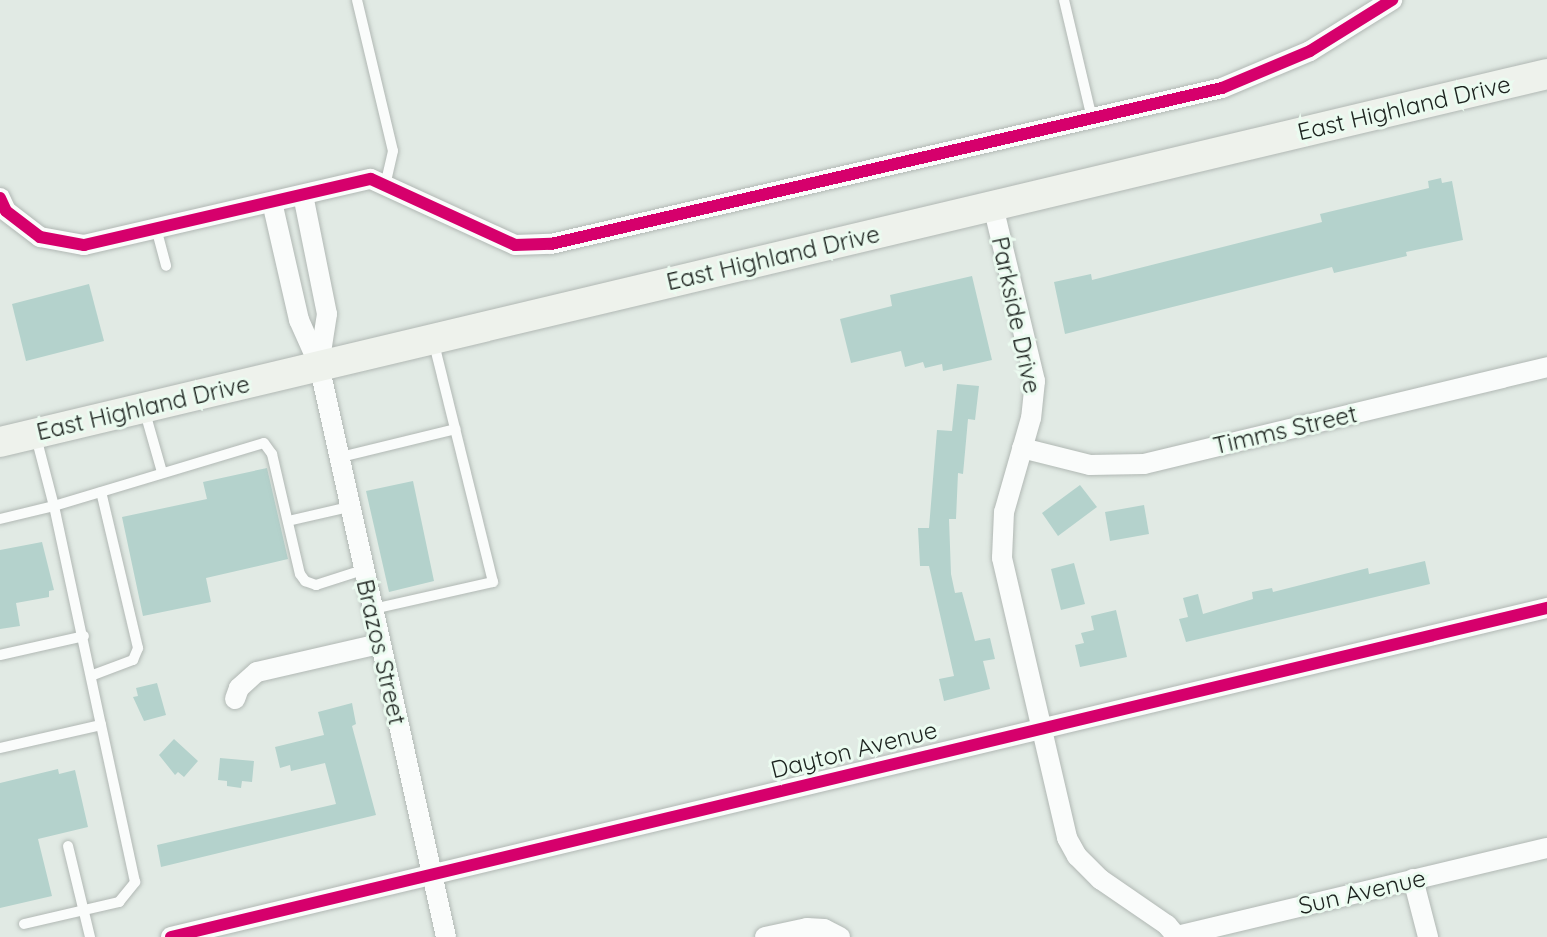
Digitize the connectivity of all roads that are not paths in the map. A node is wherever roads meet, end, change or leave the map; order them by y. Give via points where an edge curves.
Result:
1 (357, 0) edge
2 (1064, 0) edge
3 (1392, 0) edge
4 (1547, 74) edge
5 (1092, 118) junction
6 (385, 186) junction
7 (303, 195) junction
8 (272, 202) junction
9 (993, 206) junction
10 (2, 208) edge
11 (156, 228) junction
12 (166, 266) dead end
13 (433, 338) junction
14 (319, 365) junction
15 (1547, 367) edge
16 (144, 408) junction
17 (456, 429) junction
18 (35, 434) junction
19 (0, 442) edge
20 (1022, 448) junction
21 (337, 458) junction
22 (162, 472) junction
23 (101, 492) junction
24 (54, 506) junction
25 (349, 507) junction
26 (0, 519) edge
27 (288, 521) junction
28 (363, 570) junction
29 (1547, 608) edge
30 (372, 609) junction
31 (84, 636) junction
32 (379, 644) junction
33 (0, 655) edge
34 (93, 675) junction
35 (235, 699) dead end
36 (101, 725) junction
37 (1041, 728) junction
38 (0, 748) edge
39 (68, 846) dead end
40 (1547, 848) edge
41 (431, 874) junction
42 (1413, 879) junction
43 (83, 910) junction
44 (24, 924) dead end
45 (90, 937) edge
46 (171, 937) edge
47 (446, 937) edge
48 (765, 937) edge
49 (840, 937) edge
50 (1177, 937) edge
51 (1428, 937) edge

1 - 6 lane via 393,151
2 - 5 lane
3 - 5 street via 1310,51 1222,88
4 - 9 main road, East Highland Drive
5 - 6 street via 551,244 515,245
6 - 7 street via 371,179
7 - 8 street
7 - 14 street via 327,314
8 - 11 street
8 - 14 street via 299,320
9 - 13 main road, East Highland Drive
9 - 20 street, Parkside Drive via 1035,381
10 - 11 street via 40,237 66,243 84,245
11 - 12 lane
13 - 14 main road, East Highland Drive
13 - 17 lane
14 - 16 main road, East Highland Drive
14 - 21 street, Brazos Street
15 - 20 street, Timms Street via 1144,464 1090,465
16 - 18 main road, East Highland Drive
16 - 22 lane
17 - 21 lane
17 - 30 lane via 493,582
18 - 19 main road, East Highland Drive
18 - 24 lane
20 - 37 street, Parkside Drive via 1004,512 1002,558
21 - 25 street, Brazos Street
22 - 23 lane
22 - 27 lane via 264,443 272,454
23 - 24 lane
23 - 34 lane via 138,648 133,660
24 - 26 lane
24 - 31 lane
25 - 27 lane
25 - 28 street, Brazos Street
27 - 28 lane via 305,581 316,585
28 - 30 street, Brazos Street
29 - 37 street, Dayton Avenue
30 - 32 street, Brazos Street
31 - 33 lane
31 - 34 lane
32 - 35 street via 257,672
32 - 41 street, Brazos Street
34 - 36 lane
36 - 38 lane
36 - 43 lane via 135,882 119,902
37 - 41 street, Dayton Avenue
37 - 50 street, Parkside Drive via 1067,838 1077,856
39 - 43 lane
40 - 42 street, Sun Avenue
41 - 46 street, Dayton Avenue
41 - 47 street, Brazos Street
42 - 50 street, Sun Avenue
42 - 51 street
43 - 44 lane
43 - 45 lane
48 - 49 street via 807,928

